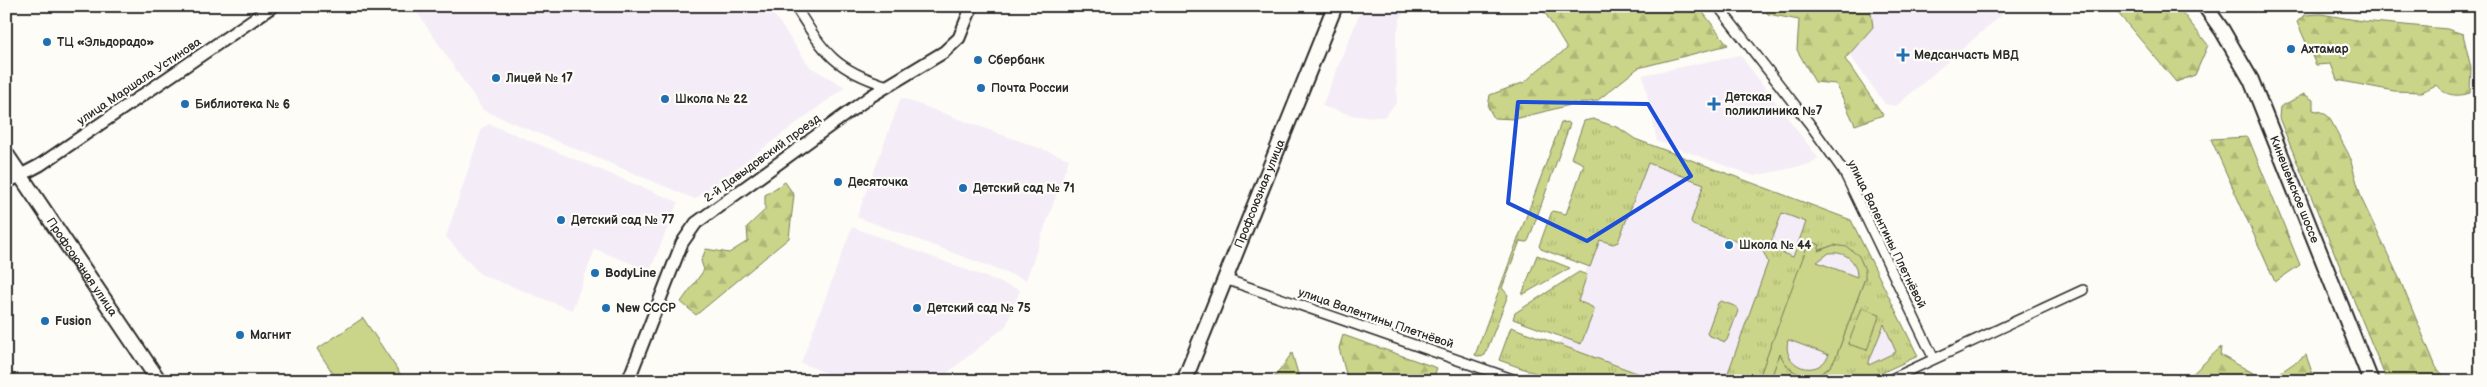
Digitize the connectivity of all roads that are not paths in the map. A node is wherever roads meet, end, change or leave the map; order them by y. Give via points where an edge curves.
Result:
1 (273, 6) edge
2 (795, 6) edge
3 (972, 6) edge
4 (1335, 6) edge
5 (1718, 6) edge
6 (2205, 6) edge
7 (888, 86) junction
8 (6, 154) edge
9 (21, 177) junction
10 (6, 183) edge
11 (1225, 279) junction
12 (2083, 290) dead end
13 (1934, 359) junction
14 (159, 381) edge
15 (628, 381) edge
16 (1184, 381) edge
17 (1518, 381) edge
18 (1887, 381) edge
19 (2371, 381) edge

1 - 9 street, улица Маршала Устинова
2 - 7 street via 832,58 854,73
3 - 7 street, 2-й Давыдовский проезд via 958,38 944,52
4 - 11 main road, Профсоюзная улица
5 - 13 street, улица Валентины Плетнёвой via 1844,172
6 - 19 main road, Кинешемское шоссе via 2251,80
7 - 15 street, 2-й Давыдовский проезд via 704,217 688,232
8 - 9 main road, Профсоюзная улица
9 - 10 street, улица Маршала Устинова
9 - 14 main road, Профсоюзная улица
11 - 16 main road, Профсоюзная улица
11 - 17 street, улица Валентины Плетнёвой
12 - 13 street
13 - 18 street

